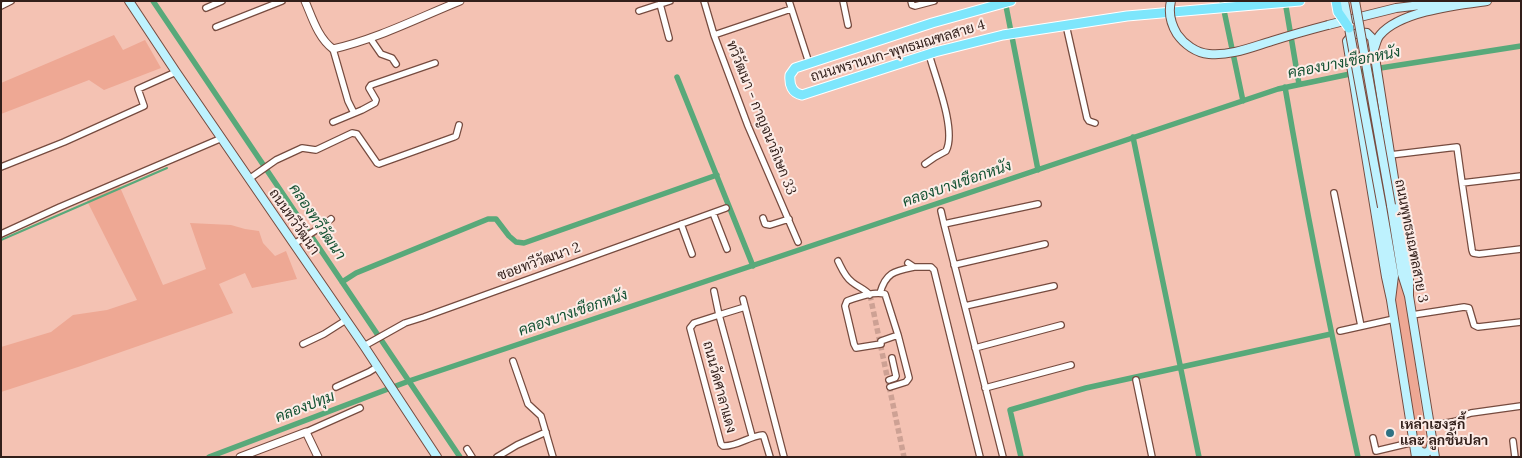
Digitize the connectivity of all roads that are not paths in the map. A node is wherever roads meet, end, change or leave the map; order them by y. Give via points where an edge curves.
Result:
1 (12, 1) edge
2 (130, 1) edge
3 (222, 1) edge
4 (282, 1) edge
5 (305, 1) edge
6 (460, 1) edge
7 (670, 1) edge
8 (704, 1) edge
9 (789, 1) edge
10 (843, 1) edge
11 (911, 1) edge
12 (934, 1) edge
13 (1011, 1) edge
14 (1171, 1) edge
15 (1298, 1) edge
16 (1336, 1) edge
17 (1344, 1) edge
18 (1355, 1) edge
19 (1454, 1) edge
20 (1488, 1) edge
21 (660, 4) junction
22 (1, 6) edge
23 (206, 8) dead end
24 (791, 9) junction
25 (639, 11) dead end
26 (848, 25) dead end
27 (1066, 25) junction
28 (216, 28) dead end
29 (1349, 28) junction
30 (714, 35) junction
31 (370, 38) junction
32 (669, 38) dead end
33 (333, 49) junction
34 (1374, 53) junction
35 (929, 54) junction
36 (435, 63) dead end
37 (809, 63) junction
38 (396, 64) dead end
39 (176, 72) junction
40 (354, 113) junction
41 (333, 122) dead end
42 (1095, 122) dead end
43 (459, 125) dead end
44 (222, 138) junction
45 (1390, 155) junction
46 (925, 164) dead end
47 (1, 167) edge
48 (1521, 176) edge
49 (249, 178) junction
50 (1462, 183) junction
51 (1334, 193) dead end
52 (1038, 204) dead end
53 (726, 208) dead end
54 (941, 211) dead end
55 (713, 213) junction
56 (763, 218) dead end
57 (789, 218) junction
58 (331, 219) dead end
59 (681, 224) junction
60 (944, 224) junction
61 (1, 234) edge
62 (297, 242) junction
63 (798, 242) dead end
64 (1045, 244) dead end
65 (727, 248) dead end
66 (1521, 249) edge
67 (692, 254) dead end
68 (838, 261) dead end
69 (908, 263) dead end
70 (954, 265) junction
71 (914, 267) junction
72 (1054, 286) dead end
73 (714, 290) dead end
74 (880, 293) junction
75 (870, 295) junction
76 (1409, 296) junction
77 (743, 299) dead end
78 (1391, 300) junction
79 (965, 306) junction
80 (745, 308) junction
81 (719, 315) junction
82 (1412, 315) junction
83 (1394, 319) junction
84 (346, 320) junction
85 (1521, 322) edge
86 (1061, 325) dead end
87 (1361, 326) junction
88 (1340, 331) dead end
89 (898, 335) junction
90 (303, 344) dead end
91 (364, 346) junction
92 (975, 348) junction
93 (892, 358) dead end
94 (513, 361) dead end
95 (1071, 365) dead end
96 (377, 366) junction
97 (1136, 380) dead end
98 (336, 386) dead end
99 (986, 388) junction
100 (1521, 406) edge
101 (360, 408) dead end
102 (1430, 426) junction
103 (306, 432) junction
104 (546, 432) junction
105 (752, 436) junction
106 (1373, 438) dead end
107 (1432, 440) junction
108 (1513, 441) dead end
109 (1414, 443) junction
110 (467, 449) dead end
111 (783, 453) edge
112 (1376, 454) edge
113 (769, 455) edge
114 (1517, 455) edge
115 (240, 457) edge
116 (318, 457) edge
117 (437, 457) edge
118 (472, 457) edge
119 (497, 457) edge
120 (553, 457) edge
121 (980, 457) edge
122 (1003, 457) edge
123 (1152, 457) edge
124 (1416, 457) edge
125 (1435, 457) edge

1 - 22 street
2 - 39 main road, ถนนทวีวัฒนา
3 - 23 street
4 - 28 street
5 - 33 street via 326,43
6 - 31 street
7 - 21 street
8 - 30 street, ทวีวัฒนา - กาญจนาภิเษก 33
9 - 24 street
10 - 26 street
11 - 12 street via 916,6
13 - 37 main road, ถนนพรานนก-พุทธมณฑลสาย 4
14 - 19 main road, bridge via 1171,19 1181,40 1208,54 1236,52 1396,8
15 - 27 main road, ถนนพรานนก-พุทธมณฑลสาย 4 via 1127,16
16 - 29 main road, bridge via 1338,12
17 - 29 main road, ถนนพุทธมณฑลสาย 3, bridge
18 - 76 main road, ถนนพุทธมณฑลสาย 3, bridge via 1402,274
20 - 34 main road via 1413,15 1388,27 1378,36
21 - 25 street
21 - 32 street
24 - 30 street
24 - 37 street
27 - 35 main road, ถนนพรานนก-พุทธมณฑลสาย 4 via 1003,35
27 - 42 street via 1086,118
29 - 78 main road, ถนนพุทธมณฑลสาย 3, bridge via 1394,276
30 - 57 street, ทวีวัฒนา - กาญจนาภิเษก 33 via 748,126
31 - 33 street
31 - 38 street via 381,54 392,58
33 - 40 street
34 - 45 main road
34 - 78 main road via 1372,38 1367,33 1352,35 1347,41
35 - 37 main road, ถนนพรานนก-พุทธมณฑลสาย 4 via 802,95 794,92 790,74 795,68
35 - 46 street via 949,122 946,151
36 - 40 street via 371,85 369,88 375,103
39 - 44 main road, ถนนทวีวัฒนา
39 - 47 street via 138,89 144,106
40 - 41 street
43 - 49 street via 454,138 379,164 355,132 316,150 302,148
44 - 49 main road, ถนนทวีวัฒนา
44 - 61 street
45 - 50 street via 1457,147
45 - 76 main road via 1409,274
48 - 50 street
49 - 62 main road, ถนนทวีวัฒนา
50 - 66 street via 1473,253
51 - 87 street
52 - 60 street
53 - 55 street, ซอยทวีวัฒนา 2
54 - 60 street
55 - 59 street, ซอยทวีวัฒนา 2
55 - 65 street
56 - 57 street via 770,225
57 - 63 street, ทวีวัฒนา - กาญจนาภิเษก 33
58 - 62 street
59 - 67 street
59 - 91 street, ซอยทวีวัฒนา 2 via 405,323
60 - 70 street
62 - 84 main road, ถนนทวีวัฒนา
64 - 70 street
68 - 75 street via 851,282
69 - 71 street
70 - 79 street
71 - 74 street via 893,272 883,282
71 - 121 street via 931,267 934,270
72 - 79 street
73 - 81 street
74 - 75 street
74 - 89 street via 887,296
75 - 89 street via 845,304 856,348
76 - 82 main road, ถนนพุทธมณฑลสาย 3
77 - 80 street
78 - 83 main road, ถนนพุทธมณฑลสาย 3
79 - 92 street
80 - 81 street
80 - 111 street
81 - 105 street
81 - 105 street, ถนนวัดศาลาแดง via 694,323 690,328 717,431 721,444 726,446
82 - 85 street via 1464,307 1469,308 1474,325 1478,327
82 - 102 main road, ถนนพุทธมณฑลสาย 3
83 - 87 street
83 - 109 main road, ถนนพุทธมณฑลสาย 3
84 - 90 street
84 - 91 main road, ถนนทวีวัฒนา
86 - 92 street
87 - 88 street
89 - 93 street via 909,378 906,382 889,383 896,376
91 - 96 main road, ถนนทวีวัฒนา
92 - 99 street
94 - 104 street via 528,404 541,416
95 - 99 street
96 - 98 street
96 - 117 main road, ถนนทวีวัฒนา
97 - 123 street
99 - 122 street
100 - 102 street via 1471,413 1457,421
101 - 103 street
102 - 107 main road, ถนนพุทธมณฑลสาย 3
103 - 115 street
103 - 116 street
104 - 119 street
104 - 120 street
105 - 113 street, ถนนวัดศาลาแดง via 763,435
106 - 112 street
107 - 109 main road via 1426,453
107 - 125 main road, ถนนพุทธมณฑลสาย 3
108 - 114 street
109 - 112 street
109 - 124 main road, ถนนพุทธมณฑลสาย 3
110 - 118 street
111 - 113 street

